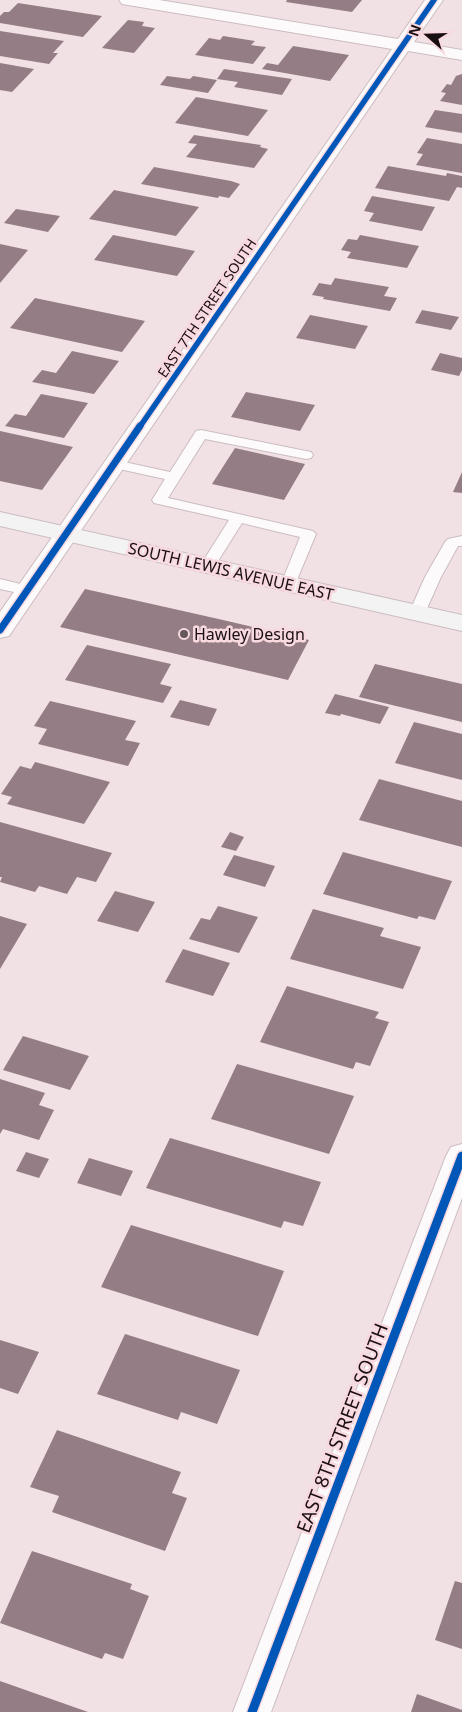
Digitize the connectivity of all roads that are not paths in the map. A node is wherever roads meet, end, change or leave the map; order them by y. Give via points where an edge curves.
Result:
1 (128, 0) edge
2 (434, 0) edge
3 (403, 45) junction
4 (462, 55) edge
5 (306, 455) dead end
6 (115, 464) junction
7 (174, 477) junction
8 (238, 518) junction
9 (0, 519) edge
10 (67, 534) junction
11 (462, 541) edge
12 (208, 566) junction
13 (0, 584) edge
14 (289, 584) junction
15 (28, 590) junction
16 (417, 612) junction
17 (462, 623) edge
18 (0, 630) edge
19 (462, 1156) edge
20 (252, 1712) edge

1 - 3 street
2 - 3 street, EAST 7TH STREET SOUTH
3 - 4 street
3 - 6 street, EAST 7TH STREET SOUTH
5 - 7 lane via 201,434
6 - 7 lane
6 - 10 street, EAST 7TH STREET SOUTH
7 - 8 lane via 159,500
8 - 12 lane
8 - 14 lane via 308,534
9 - 10 main road, SOUTH LEWIS AVENUE EAST
10 - 12 main road, SOUTH LEWIS AVENUE EAST
10 - 15 street, EAST 7TH STREET SOUTH
11 - 16 lane via 452,542
12 - 14 main road, SOUTH LEWIS AVENUE EAST
13 - 15 lane
14 - 16 main road, SOUTH LEWIS AVENUE EAST
15 - 18 street, EAST 7TH STREET SOUTH
16 - 17 main road, SOUTH LEWIS AVENUE EAST
19 - 20 street, EAST 8TH STREET SOUTH

